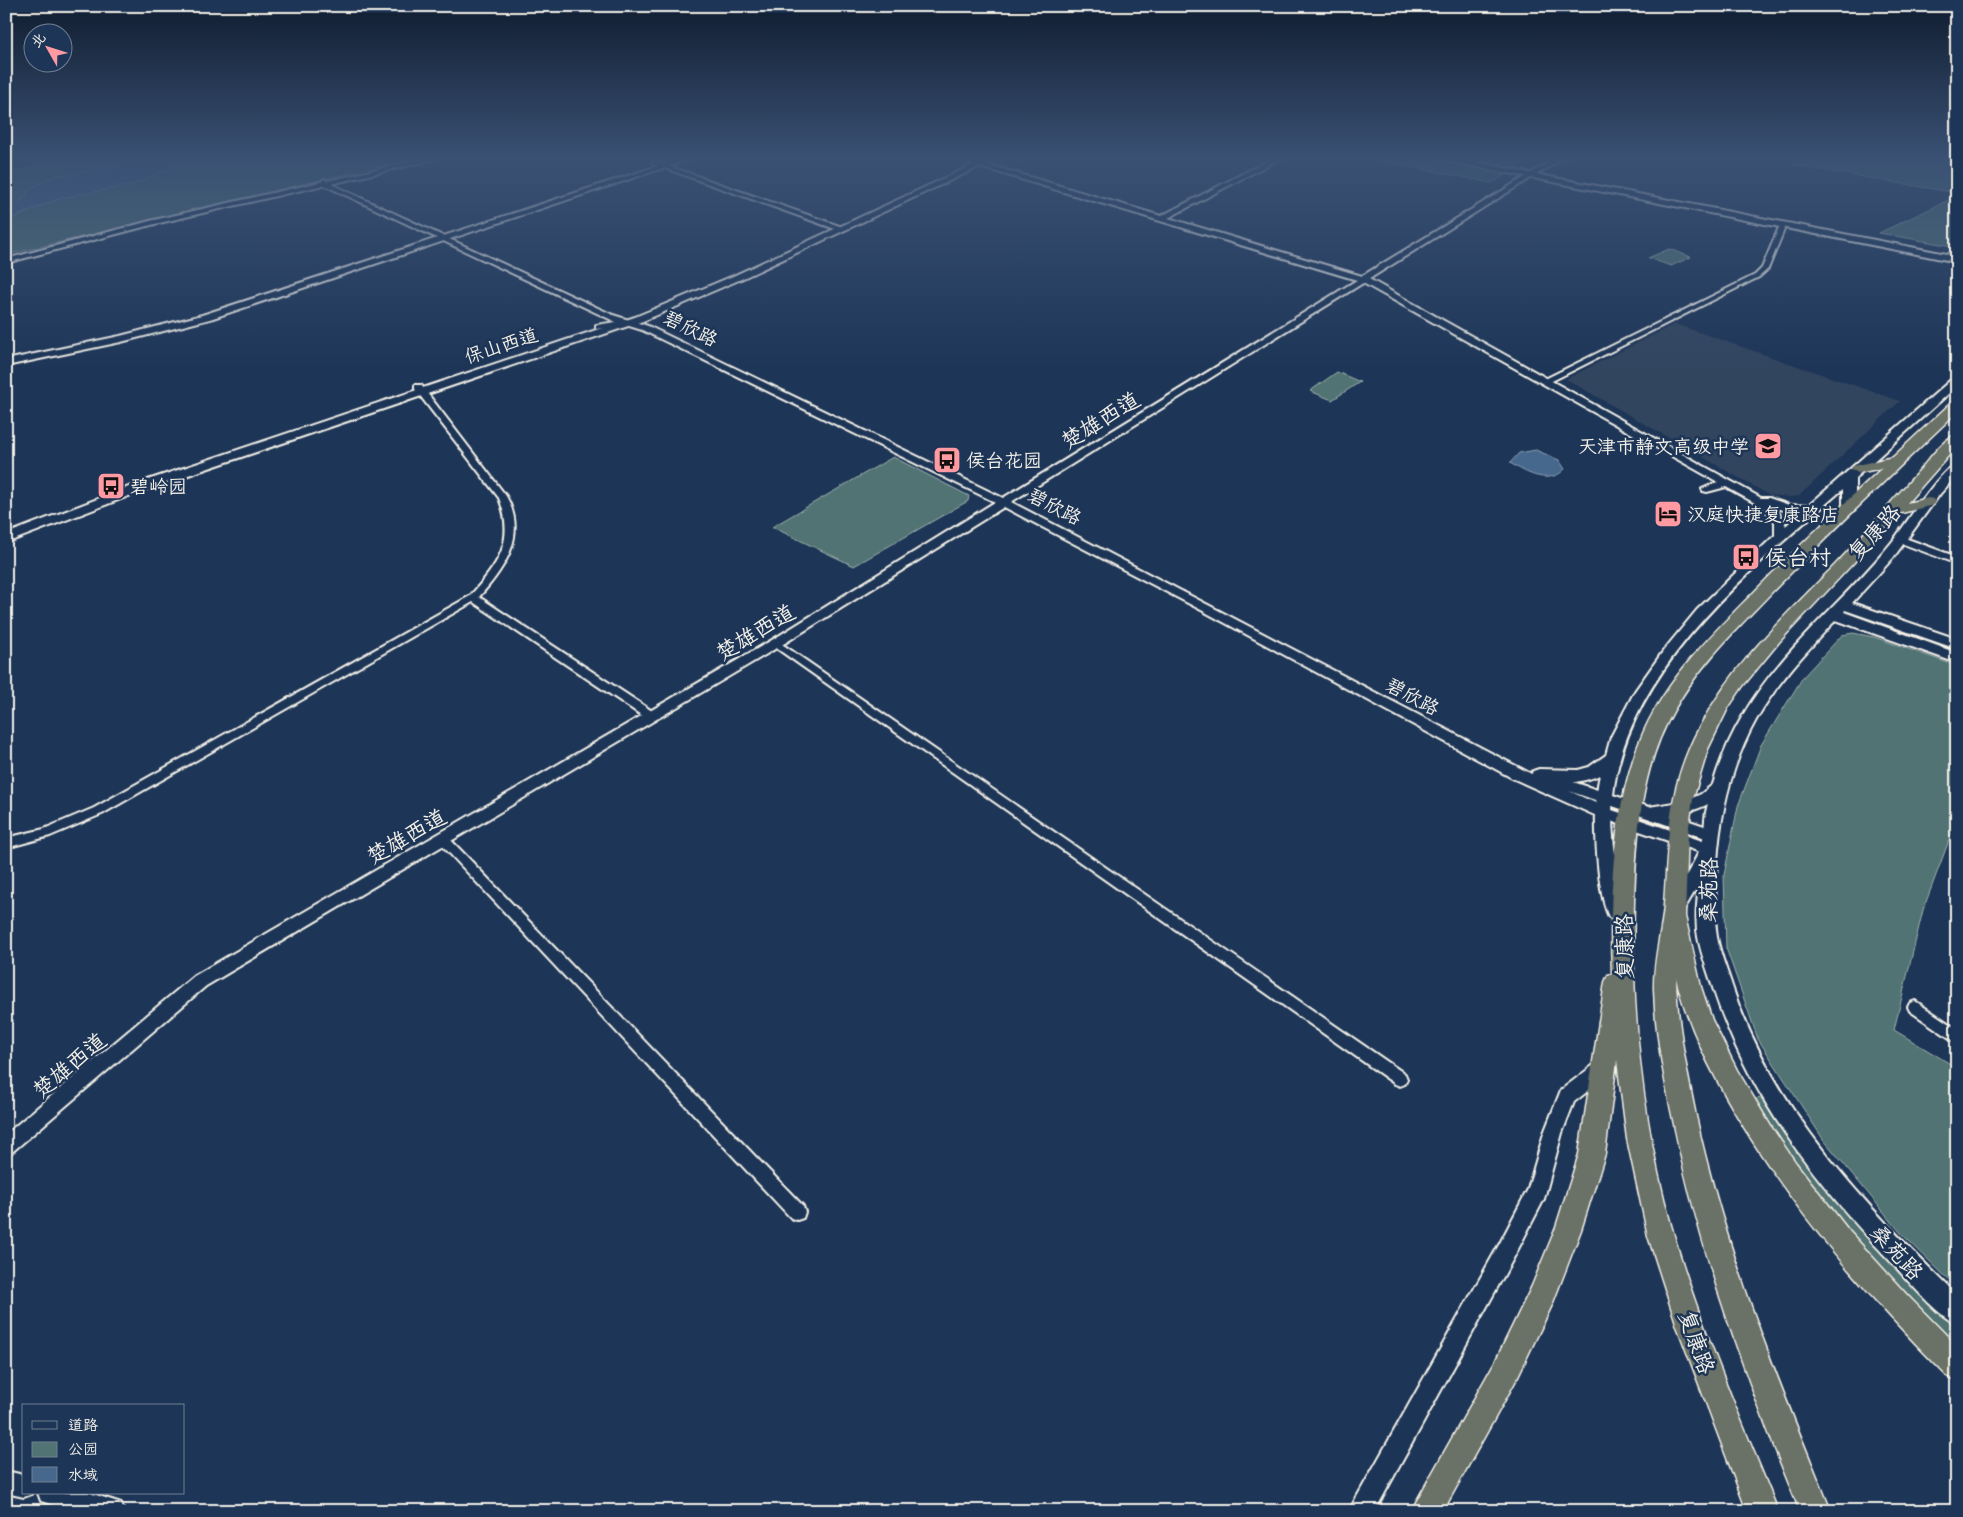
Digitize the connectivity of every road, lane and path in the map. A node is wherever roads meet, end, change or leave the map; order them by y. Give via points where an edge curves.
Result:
1 (129, 229) edge
2 (423, 229) edge
3 (461, 229) edge
4 (834, 229) edge
5 (1199, 229) edge
6 (1447, 229) edge
7 (1781, 229) edge
8 (1802, 229) edge
9 (1833, 229) edge
10 (439, 236) junction
11 (1957, 252) edge
12 (1957, 259) edge
13 (6, 260) edge
14 (1367, 279) junction
15 (635, 322) junction
16 (602, 329) junction
17 (6, 356) edge
18 (6, 363) edge
19 (1549, 379) junction
20 (1957, 380) edge
21 (420, 389) junction
22 (1957, 405) edge
23 (1957, 438) edge
24 (1901, 457) junction
25 (1929, 467) junction
26 (1957, 468) edge
27 (1854, 474) junction
28 (1727, 483) junction
29 (1707, 490) dead end
30 (1931, 497) junction
31 (1008, 501) junction
32 (1849, 506) junction
33 (1813, 508) junction
34 (1894, 510) junction
35 (6, 532) edge
36 (1781, 537) junction
37 (6, 539) edge
38 (1902, 540) junction
39 (1957, 562) edge
40 (473, 598) junction
41 (1840, 609) junction
42 (776, 644) junction
43 (1957, 644) edge
44 (1957, 658) edge
45 (651, 716) junction
46 (1612, 760) junction
47 (1540, 775) junction
48 (1721, 786) junction
49 (1604, 806) junction
50 (1634, 814) junction
51 (1679, 824) junction
52 (442, 838) junction
53 (1710, 841) junction
54 (6, 843) edge
55 (1675, 910) junction
56 (1621, 938) junction
57 (1915, 1007) dead end
58 (1957, 1037) edge
59 (1606, 1066) junction
60 (1400, 1079) dead end
61 (6, 1146) edge
62 (796, 1212) dead end
63 (1957, 1312) edge
64 (1957, 1366) edge
65 (6, 1482) edge
66 (22, 1486) edge
67 (53, 1494) edge
68 (114, 1511) edge
69 (1360, 1511) edge
70 (1426, 1511) edge
71 (1763, 1511) edge
72 (1816, 1511) edge

1 - 13 street
2 - 10 street, 碧欣路
3 - 10 main road
4 - 15 main road, 保山西道 via 736,278 655,310
5 - 14 street
6 - 14 street, 楚雄西道
7 - 19 street via 1765,269 1757,276
8 - 12 main road
9 - 11 main road
10 - 15 street, 碧欣路 via 610,317
10 - 17 main road via 182,317
10 - 18 main road via 178,324
14 - 19 street
14 - 31 street, 楚雄西道
15 - 16 main road, 保山西道
15 - 16 main road
15 - 31 street, 碧欣路
16 - 21 main road, 保山西道
19 - 28 street
19 - 33 street via 1770,502 1793,509
20 - 27 main road
21 - 35 main road, 保山西道 via 140,480
21 - 37 main road, 保山西道 via 143,486
21 - 40 street via 502,498 510,516 511,536 501,560
22 - 24 highway, 复康路
23 - 25 highway
24 - 27 highway
24 - 32 highway, 复康路
25 - 30 main road
25 - 34 highway, 复康路
26 - 30 main road, 桑苑路
27 - 32 main road
27 - 33 main road
28 - 29 street
28 - 36 street via 1772,509 1780,522
30 - 34 highway
30 - 38 main road, 桑苑路
31 - 42 street, 楚雄西道
31 - 47 street, 碧欣路 via 1517,766
31 - 49 street, 碧欣路 via 1482,755 1575,801
32 - 50 highway, 复康路 via 1731,625 1682,682 1649,742 1637,777
33 - 36 main road
34 - 51 highway, 复康路 via 1742,674 1723,701 1697,755
36 - 46 main road via 1713,602 1668,654 1634,707
38 - 39 street
38 - 41 main road, 桑苑路
40 - 45 street
40 - 54 street via 98,811 46,833
41 - 43 main road
41 - 44 main road
41 - 48 main road, 桑苑路 via 1781,670 1766,692 1736,745
42 - 45 street, 楚雄西道
42 - 60 street
45 - 52 street, 楚雄西道
46 - 47 main road via 1588,775 1566,778
46 - 49 main road
47 - 49 street, 碧欣路
48 - 51 street
48 - 53 main road, 桑苑路
49 - 50 street, 碧欣路
49 - 56 main road via 1610,882
50 - 51 street, 碧欣路
50 - 51 street
50 - 56 highway, 复康路
51 - 53 street, 碧欣路
51 - 55 highway, 复康路
52 - 61 street, 楚雄西道 via 200,980
52 - 62 street
53 - 55 main road
53 - 63 main road, 桑苑路 via 1707,932 1724,999 1750,1058 1792,1126 1844,1193 1903,1260
55 - 64 highway via 1696,1008 1717,1056 1772,1152 1825,1221 1896,1303
55 - 72 highway, 复康路 via 1665,969 1667,1006 1672,1054 1692,1162 1728,1282
56 - 59 highway
56 - 71 highway, 复康路 via 1631,1074 1639,1134 1658,1222 1679,1292
57 - 58 street
59 - 69 street via 1567,1096 1537,1192
59 - 70 highway via 1592,1154 1568,1230 1542,1295 1506,1370
65 - 66 street
67 - 68 street

